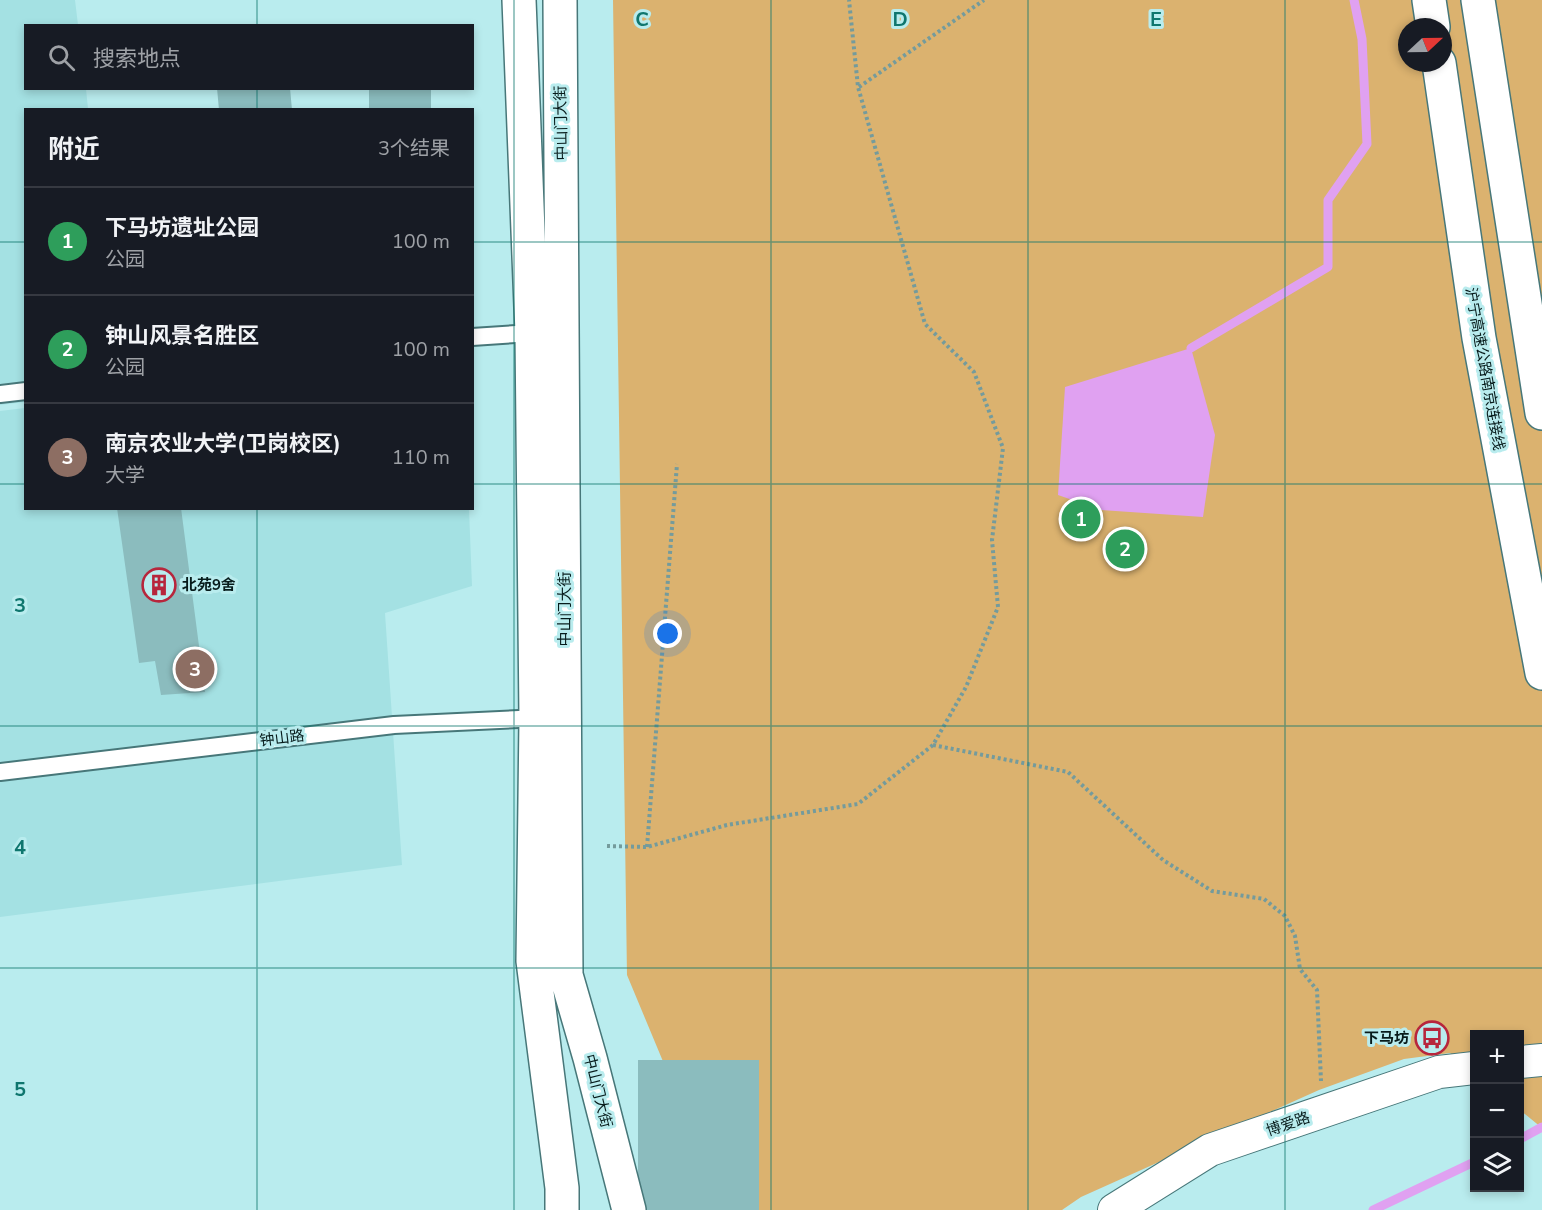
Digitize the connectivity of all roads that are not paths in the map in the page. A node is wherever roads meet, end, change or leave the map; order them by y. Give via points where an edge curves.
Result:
1 (519, 0) edge
2 (560, 0) edge
3 (1430, 0) edge
4 (1478, 0) edge
5 (1432, 18) edge
6 (1440, 72) edge
7 (532, 333) junction
8 (474, 337) edge
9 (24, 391) edge
10 (0, 394) edge
11 (1542, 413) edge
12 (1542, 673) edge
13 (550, 718) junction
14 (0, 772) edge
15 (1542, 1059) edge
16 (1524, 1061) edge
17 (1470, 1068) edge
18 (562, 1210) edge
19 (629, 1210) edge
20 (1114, 1210) edge

1 - 7 main road, 中山门大街
2 - 13 main road, 中山门大街
3 - 5 main road
4 - 11 main road
6 - 12 main road, 沪宁高速公路南京连接线 via 1479,338
7 - 8 lane
7 - 13 main road, 中山门大街
9 - 10 lane
13 - 14 lane, 钟山路 via 394,725
13 - 18 main road, 中山门大街 via 533,961
13 - 19 main road, 中山门大街 via 566,975
15 - 16 street
17 - 20 street, 博爱路 via 1439,1072 1210,1150

